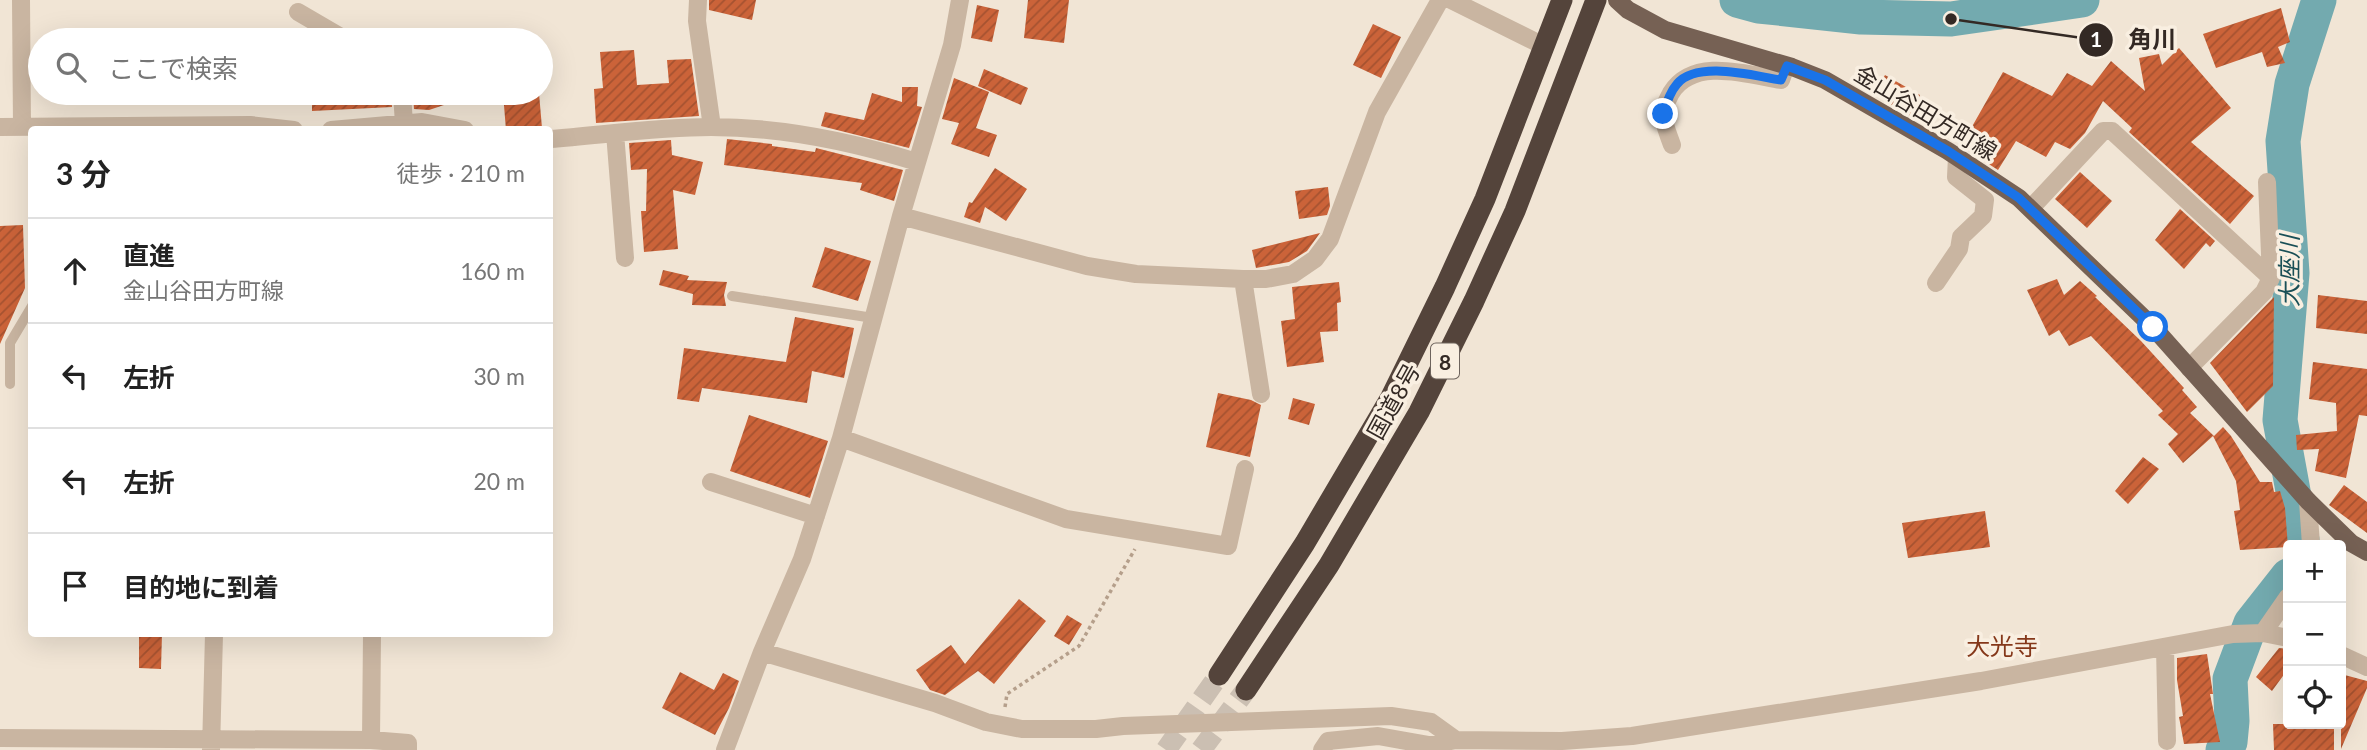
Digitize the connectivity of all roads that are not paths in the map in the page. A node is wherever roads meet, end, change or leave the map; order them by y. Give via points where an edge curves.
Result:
1 (21, 0) edge
2 (698, 0) edge
3 (960, 0) edge
4 (1440, 0) edge
5 (1451, 0) edge
6 (1562, 0) edge
7 (1617, 0) edge
8 (1595, 3) edge
9 (298, 12) dead end
10 (325, 28) edge
11 (1544, 46) junction
12 (1787, 66) junction
13 (403, 105) edge
14 (404, 124) junction
15 (388, 126) edge
16 (444, 126) edge
17 (0, 127) edge
18 (22, 127) junction
19 (28, 127) edge
20 (712, 127) junction
21 (615, 133) junction
22 (553, 139) edge
23 (1672, 145) dead end
24 (1957, 157) junction
25 (917, 162) junction
26 (2267, 182) dead end
27 (2031, 208) junction
28 (901, 216) junction
29 (625, 258) dead end
30 (2271, 278) junction
31 (1243, 279) junction
32 (1936, 283) dead end
33 (732, 296) dead end
34 (28, 313) edge
35 (873, 318) junction
36 (2189, 368) junction
37 (10, 384) dead end
38 (1261, 394) dead end
39 (841, 438) junction
40 (1245, 469) dead end
41 (711, 482) dead end
42 (2308, 501) junction
43 (816, 516) junction
44 (2311, 540) edge
45 (2367, 552) edge
46 (2284, 603) edge
47 (2263, 633) junction
48 (214, 637) edge
49 (372, 637) edge
50 (2283, 637) edge
51 (2165, 647) junction
52 (762, 652) junction
53 (2346, 657) edge
54 (2367, 667) edge
55 (1219, 675) tunnel mouth
56 (1246, 690) tunnel mouth
57 (0, 738) edge
58 (371, 740) junction
59 (1456, 740) junction
60 (2167, 741) dead end
61 (1631, 743) edge
62 (211, 745) edge
63 (1494, 746) edge
64 (408, 750) edge
65 (724, 750) edge
66 (1322, 750) edge

1 - 18 street
2 - 20 street
3 - 25 street via 952,46
4 - 31 street via 1377,112 1330,239 1315,259 1293,274
5 - 11 street
6 - 11 highway, 国道8号 / 8
7 - 12 main road, 金山谷田方町線 via 1665,30
8 - 56 highway, 国道8号 / 8 via 1515,211 1419,412 1328,565
9 - 10 street
11 - 55 highway, 国道8号 / 8 via 1485,199 1391,397 1305,543
12 - 23 street via 1781,80 1712,70 1678,82 1663,114
12 - 24 main road, 金山谷田方町線 via 1825,80
13 - 14 street
14 - 15 street
14 - 16 street
17 - 18 street
18 - 19 street
20 - 21 street
20 - 25 street via 798,133 863,145
21 - 22 street
21 - 29 street
24 - 27 main road, 金山谷田方町線
24 - 32 street via 1955,177 1985,200 1986,207 1961,237 1959,249
25 - 28 street
26 - 30 street
27 - 30 street via 2103,131 2112,131
27 - 36 main road, 金山谷田方町線
28 - 31 street via 1087,266 1136,274
28 - 35 street
30 - 36 street via 2264,292
31 - 38 street
33 - 35 lane
34 - 37 lane via 10,343
35 - 39 street
36 - 42 main road, 金山谷田方町線
39 - 40 street via 1066,519 1228,546
39 - 43 street
41 - 43 street
42 - 44 street
42 - 45 main road, 金山谷田方町線
43 - 52 street
46 - 47 street
47 - 50 street
47 - 51 street
48 - 62 street
49 - 58 street
51 - 60 street
51 - 61 street
52 - 59 street via 986,722 1022,729 1391,716 1431,722
52 - 65 street
53 - 54 street
57 - 62 street
58 - 62 street
58 - 64 street via 408,743
59 - 63 street
59 - 66 street via 1429,745 1378,736 1328,741
61 - 63 street via 1562,741

